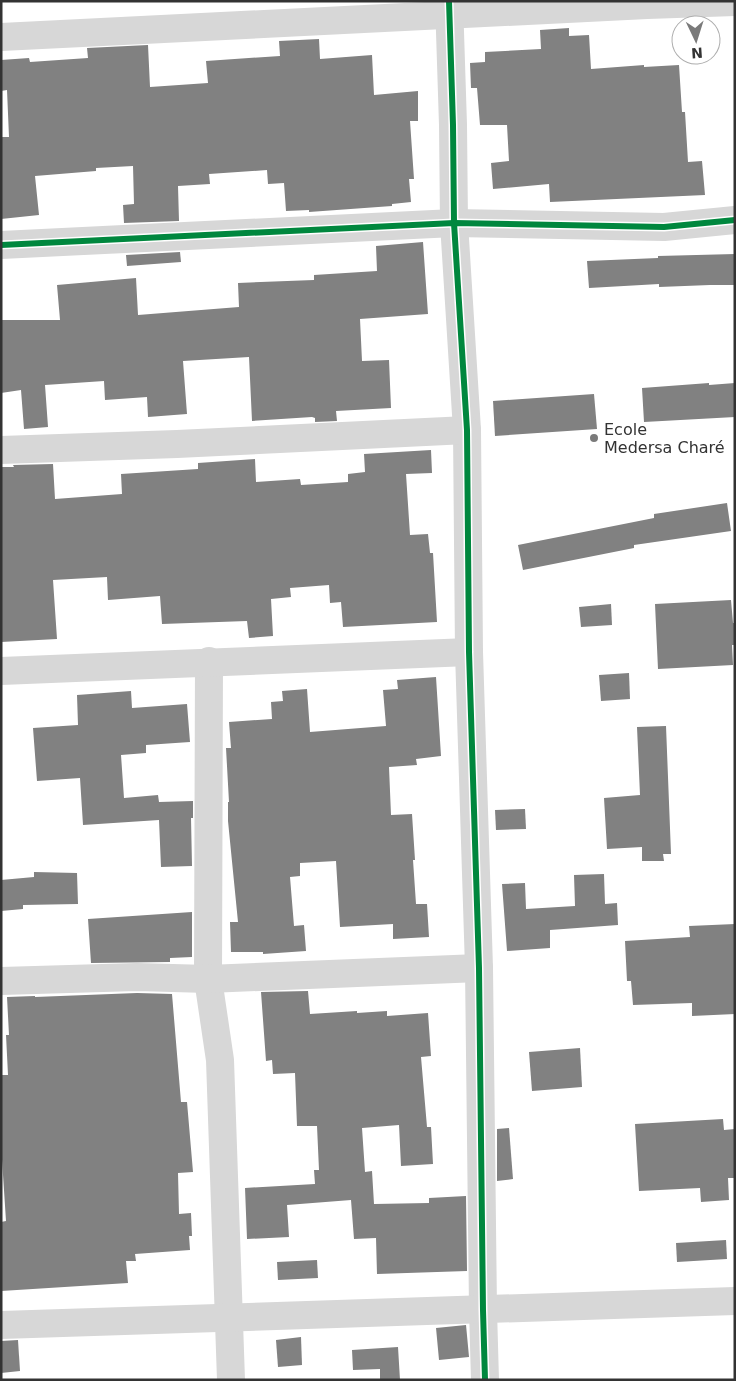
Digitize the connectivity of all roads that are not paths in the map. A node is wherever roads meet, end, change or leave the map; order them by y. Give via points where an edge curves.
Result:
1 (735, 2) edge
2 (449, 9) edge
3 (1, 37) edge
4 (735, 220) edge
5 (454, 223) junction
6 (1, 245) edge
7 (467, 430) junction
8 (1, 450) edge
9 (469, 652) junction
10 (209, 661) junction
11 (1, 671) edge
12 (479, 968) junction
13 (208, 979) junction
14 (1, 981) edge
15 (735, 1301) edge
16 (483, 1310) junction
17 (229, 1318) junction
18 (1, 1325) edge
19 (231, 1380) edge
20 (485, 1380) edge

1 - 2 street
2 - 3 street
2 - 5 street
4 - 5 street via 664,228
5 - 6 street
5 - 7 street
7 - 8 street
7 - 9 street
9 - 10 street via 316,660
9 - 12 street
10 - 11 street
10 - 13 street
12 - 13 street
12 - 16 street
13 - 14 street via 137,977
13 - 17 street via 220,1060
15 - 16 street
16 - 17 street
16 - 20 street
17 - 18 street
17 - 19 street

